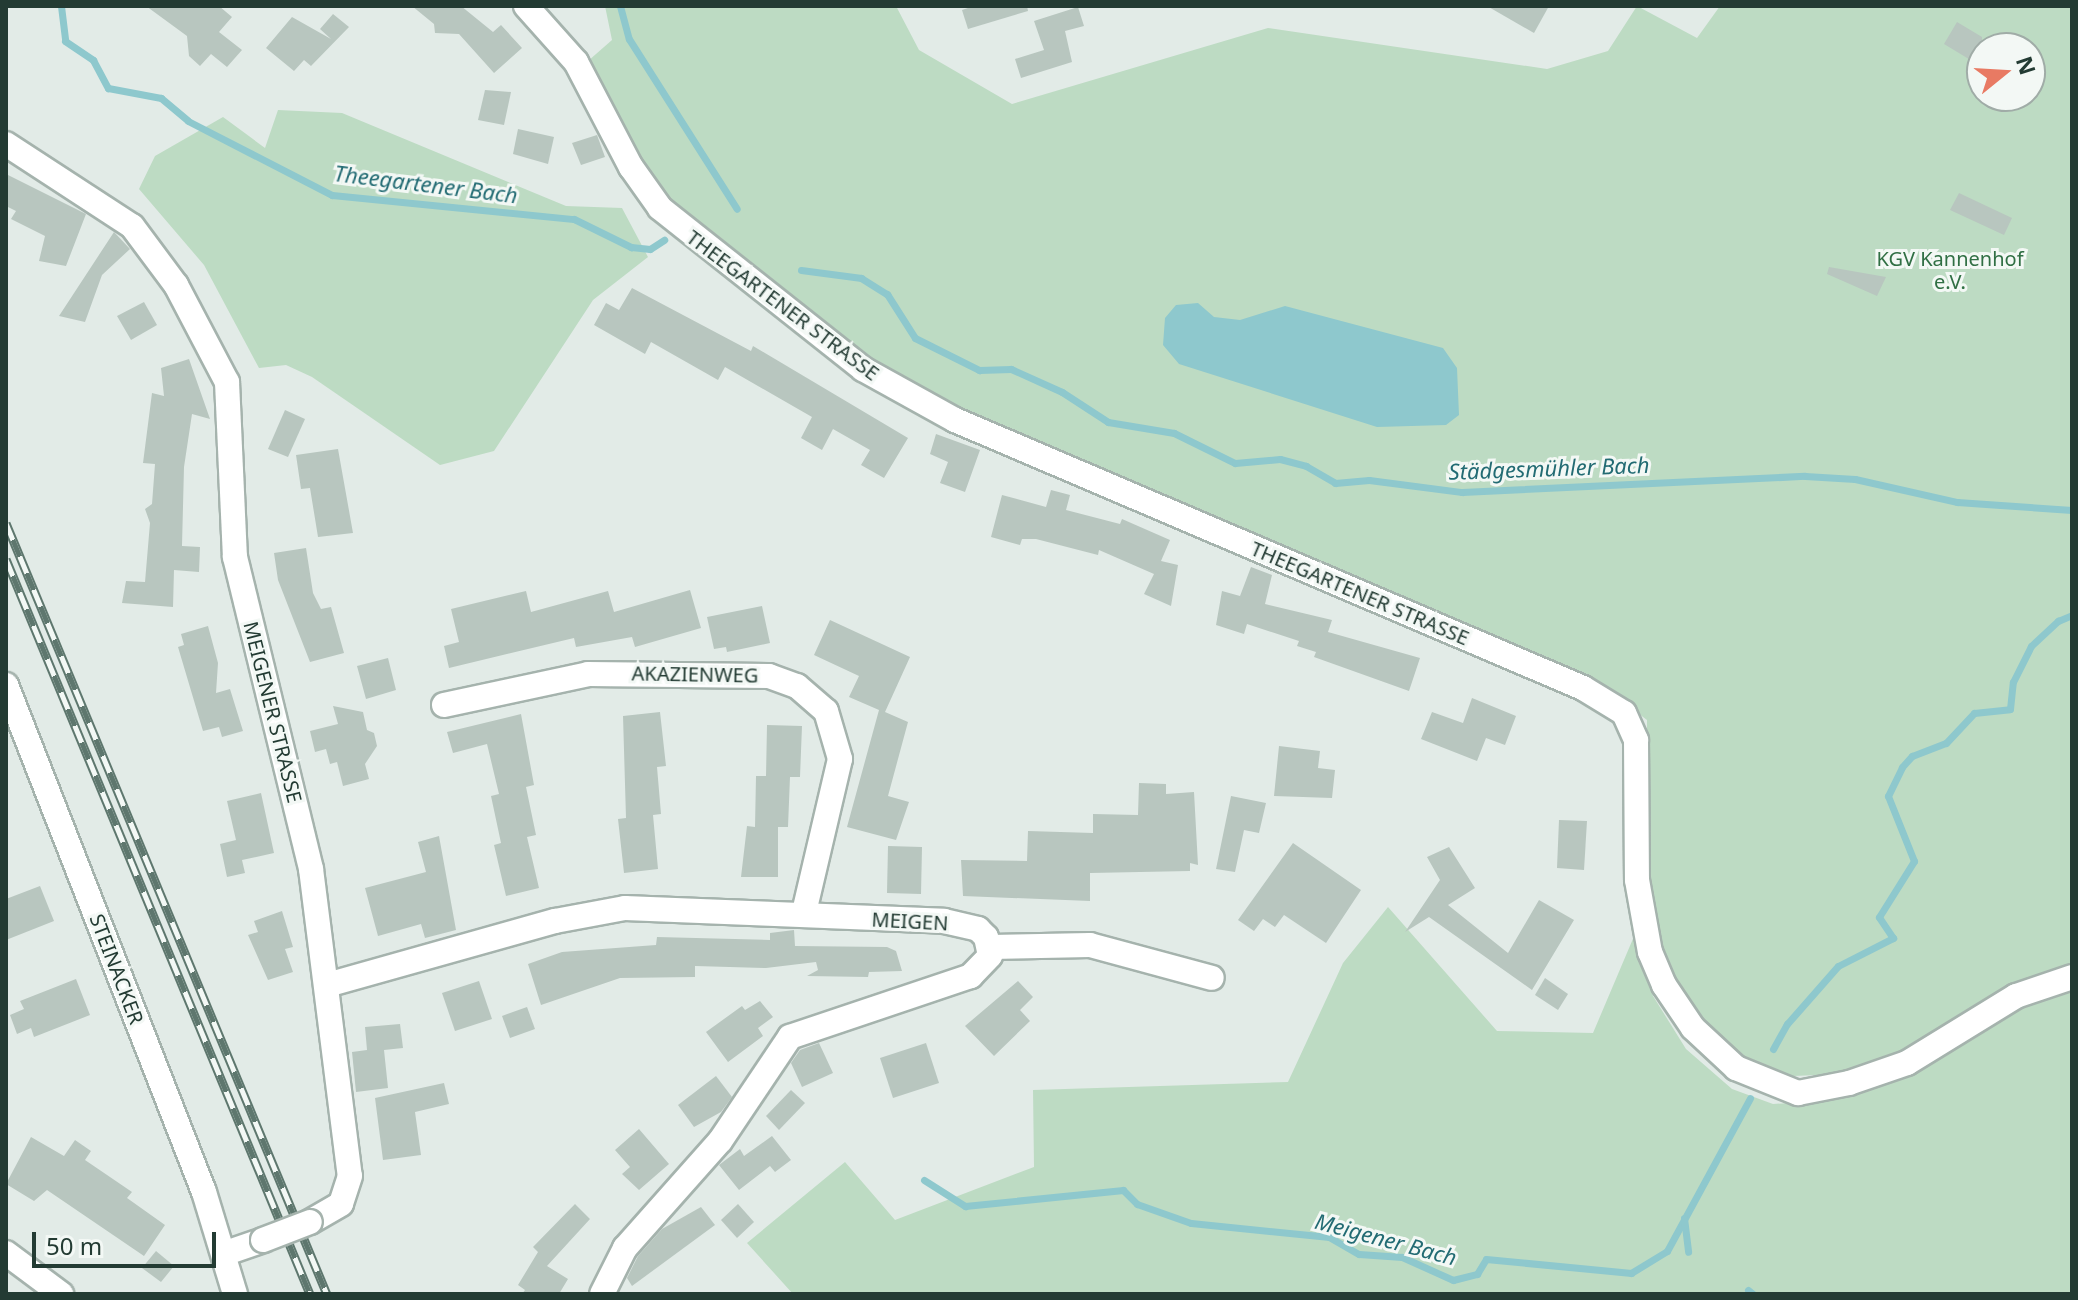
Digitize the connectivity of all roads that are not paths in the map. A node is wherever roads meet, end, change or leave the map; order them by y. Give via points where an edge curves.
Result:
1 (526, 6) edge
2 (6, 144) edge
3 (6, 685) edge
4 (444, 705) dead end
5 (804, 912) junction
6 (991, 947) junction
7 (2072, 977) edge
8 (1212, 978) dead end
9 (327, 985) junction
10 (6, 1253) edge
11 (226, 1253) junction
12 (61, 1294) edge
13 (235, 1294) edge
14 (602, 1294) edge

1 - 7 street, THEEGARTENER STRASSE via 576,62 631,167 660,208 863,369 955,420 1583,688 1624,713 1636,740 1637,880 1650,952 1664,985 1693,1028 1743,1072 1798,1093 1849,1083 1907,1063 2016,996
2 - 9 street, MEIGENER STRASSE via 132,226 176,285 227,382 235,557 295,794
3 - 11 street, STEINACKER
4 - 5 street, AKAZIENWEG via 588,674 769,676 797,686 826,711 840,759
5 - 6 street, MEIGEN via 967,925 978,929
5 - 9 street, MEIGEN via 599,911
6 - 8 street via 1090,945
6 - 14 street via 984,967 960,982 790,1037 720,1141 625,1248
9 - 11 street, MEIGENER STRASSE, bridge via 350,1176 341,1204 310,1222
10 - 12 street
11 - 13 street

